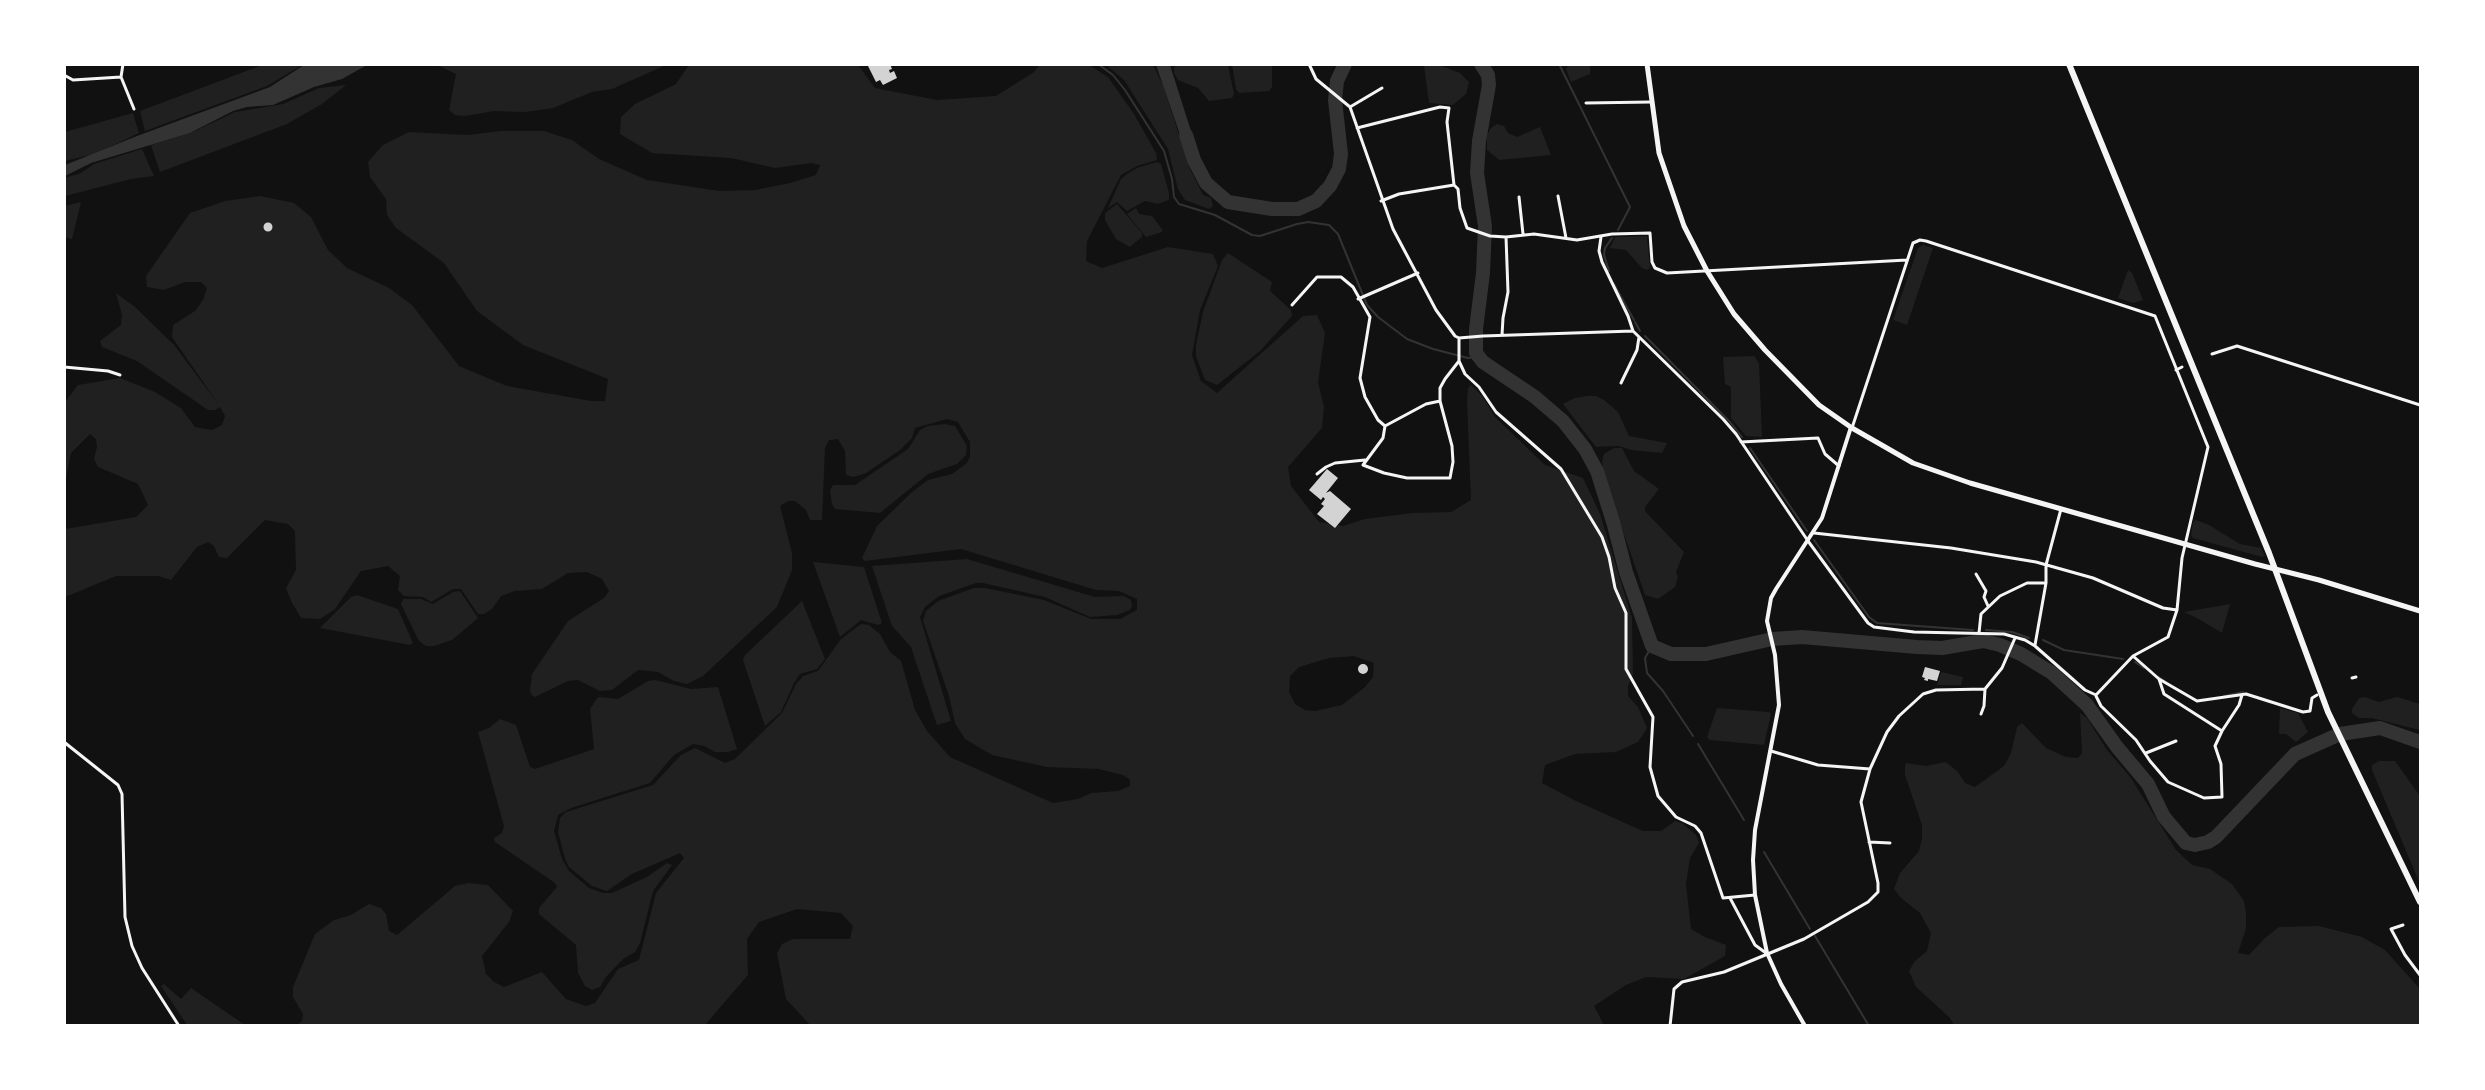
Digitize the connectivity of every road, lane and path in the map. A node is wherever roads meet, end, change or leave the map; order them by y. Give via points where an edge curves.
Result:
1 (123, 64) edge
2 (1309, 64) edge
3 (1647, 64) edge
4 (2069, 64) edge
5 (64, 75) edge
6 (121, 77) junction
7 (1382, 88) dead end
8 (1651, 102) junction
9 (1586, 103) dead end
10 (1350, 107) junction
11 (134, 109) dead end
12 (1357, 128) junction
13 (1454, 185) junction
14 (1558, 196) dead end
15 (1519, 197) dead end
16 (1381, 201) junction
17 (1523, 234) junction
18 (1506, 237) junction
19 (1601, 237) junction
20 (1566, 238) junction
21 (1907, 260) junction
22 (1707, 271) junction
23 (1418, 273) junction
24 (1358, 299) junction
25 (1292, 305) dead end
26 (1633, 331) junction
27 (1502, 335) junction
28 (1639, 337) junction
29 (1459, 338) junction
30 (2212, 354) dead end
31 (1459, 361) junction
32 (64, 367) edge
33 (2182, 367) dead end
34 (2176, 369) junction
35 (120, 375) dead end
36 (1621, 384) dead end
37 (1440, 401) junction
38 (2421, 405) edge
39 (1385, 426) junction
40 (1852, 427) junction
41 (1741, 442) junction
42 (1365, 460) junction
43 (1839, 466) junction
44 (1317, 474) dead end
45 (2061, 509) junction
46 (1814, 533) junction
47 (1808, 541) junction
48 (2185, 544) junction
49 (2046, 565) junction
50 (1976, 574) dead end
51 (2046, 583) junction
52 (1988, 606) junction
53 (2177, 610) junction
54 (2421, 611) edge
55 (1979, 633) junction
56 (2015, 638) junction
57 (2035, 646) junction
58 (2133, 656) junction
59 (2159, 679) junction
60 (1985, 689) junction
61 (2096, 695) junction
62 (2242, 695) junction
63 (2317, 695) dead end
64 (1981, 714) dead end
65 (2222, 731) junction
66 (2176, 741) dead end
67 (64, 742) edge
68 (1769, 750) junction
69 (2146, 753) junction
70 (1870, 770) junction
71 (1869, 842) junction
72 (1890, 843) dead end
73 (1755, 895) junction
74 (1730, 898) junction
75 (2421, 902) edge
76 (2403, 925) dead end
77 (1767, 953) junction
78 (2421, 975) edge
79 (179, 1026) edge
80 (1670, 1026) edge
81 (1805, 1026) edge

1 - 6 street
2 - 10 street via 1316,79
3 - 8 main road
4 - 75 highway via 2269,553 2328,712
5 - 6 street via 73,81
6 - 11 street
7 - 10 street
8 - 9 street
8 - 22 main road via 1667,178 1684,226
10 - 12 street
12 - 13 street via 1449,108
12 - 16 street
13 - 16 street via 1408,192
13 - 18 street via 1467,228
14 - 20 street
15 - 17 street
16 - 23 street
17 - 18 street
17 - 20 street
18 - 27 street via 1508,292
19 - 20 street
19 - 22 street via 1650,233 1655,268 1667,273
19 - 26 street via 1602,262
21 - 22 street
21 - 34 street via 1913,243 1920,240 2155,316
21 - 40 street
22 - 40 main road via 1734,314 1765,350 1819,405
23 - 24 street
23 - 29 street via 1437,310
24 - 25 street via 1353,287 1341,277 1317,277
24 - 39 street via 1370,317 1360,378 1365,397
26 - 27 street
26 - 28 street
27 - 29 street
28 - 36 street
28 - 41 street via 1723,419
29 - 31 street
30 - 38 street via 2237,346
31 - 37 street via 1440,388
31 - 74 street via 1496,412 1561,469 1602,537 1626,613 1626,669 1653,717 1653,784 1662,803 1701,833 1724,898
32 - 35 street
33 - 34 street
34 - 48 street via 2208,447
37 - 39 street via 1425,404
37 - 42 street via 1452,446 1450,478 1407,478 1383,473 1363,465
39 - 42 street via 1383,438
40 - 43 street
40 - 45 main road via 1913,463
41 - 43 street via 1818,438 1825,454
41 - 47 street
42 - 44 street via 1335,463
43 - 46 street
45 - 48 main road
45 - 49 street
46 - 47 street
46 - 49 street via 1951,548
47 - 55 street via 1875,627
47 - 68 street via 1772,598 1767,621 1775,655 1779,705
48 - 53 street
48 - 54 main road
49 - 51 street
49 - 53 street
50 - 52 street via 1986,591
51 - 52 street via 2027,584
51 - 57 street
52 - 55 street via 1981,614
53 - 58 street via 2168,637
55 - 56 street
56 - 57 street
56 - 60 street via 2002,668
57 - 61 street
58 - 59 street
58 - 61 street
59 - 62 street via 2197,701
59 - 65 street via 2164,694
60 - 64 street
60 - 70 street via 1923,694 1887,732
61 - 69 street via 2101,706
62 - 63 street via 2303,712 2310,711 2312,698
62 - 65 street
65 - 69 street via 2216,746 2222,797 2204,798 2169,782
66 - 69 street
67 - 79 street via 118,785 122,794 125,917 132,946
68 - 70 street via 1818,765
68 - 73 street via 1755,830
70 - 71 street via 1861,802
71 - 72 street
71 - 77 street via 1878,892 1868,902 1804,939
73 - 74 street
73 - 77 street
74 - 77 street via 1755,945
76 - 78 street via 2391,929
77 - 80 street via 1724,972 1682,982 1674,989
77 - 81 street

